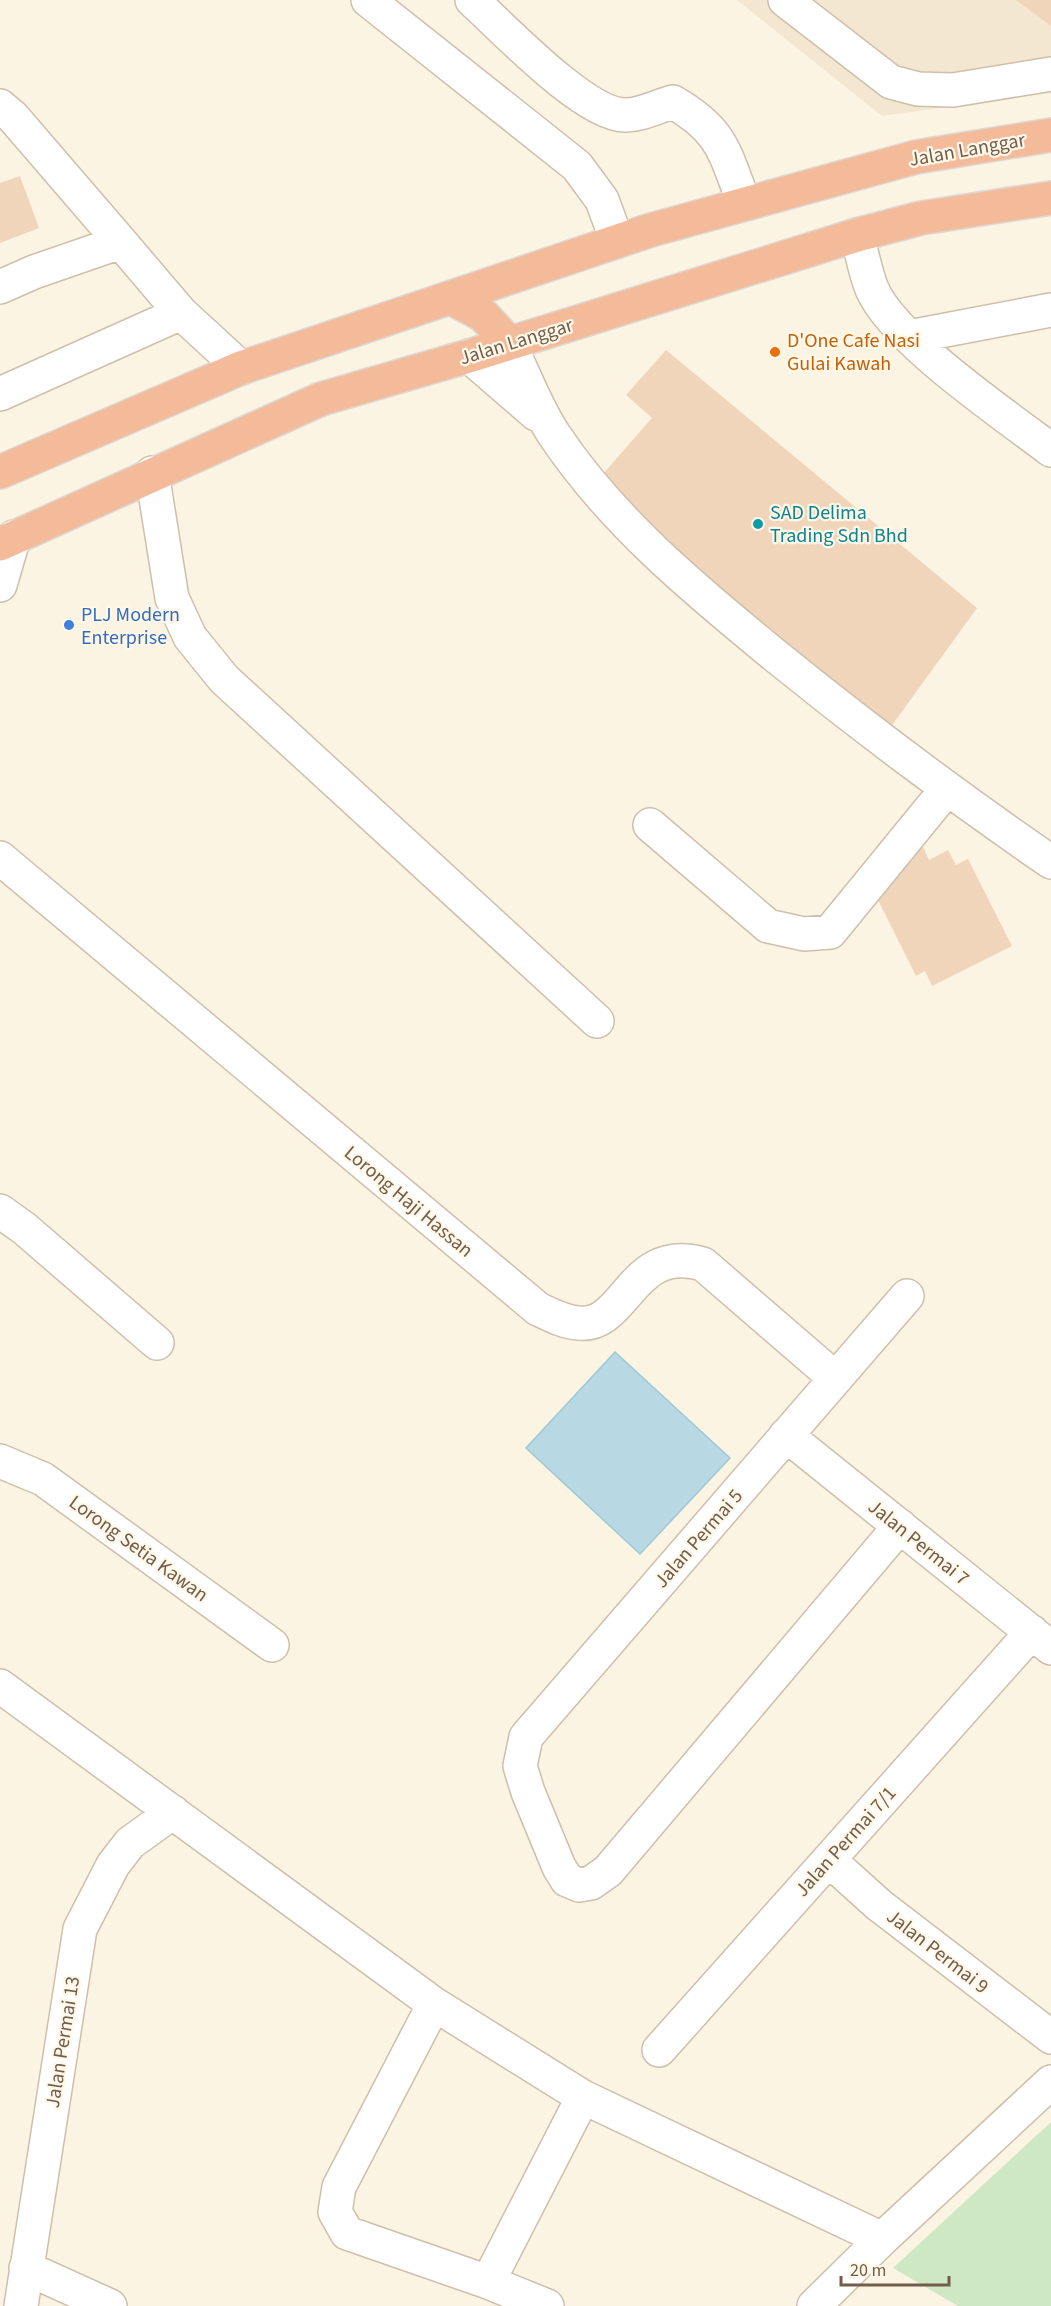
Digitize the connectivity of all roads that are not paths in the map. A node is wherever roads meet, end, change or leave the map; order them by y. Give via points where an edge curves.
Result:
1 (368, 0) edge
2 (472, 0) edge
3 (785, 0) edge
4 (1051, 74) edge
5 (0, 106) edge
6 (1051, 135) edge
7 (1051, 198) edge
8 (744, 203) junction
9 (857, 236) junction
10 (118, 239) junction
11 (617, 241) junction
12 (0, 287) edge
13 (451, 298) junction
14 (1051, 310) edge
15 (181, 313) junction
16 (909, 338) junction
17 (509, 343) junction
18 (469, 356) junction
19 (241, 368) junction
20 (0, 394) edge
21 (548, 425) junction
22 (1051, 450) edge
23 (0, 472) edge
24 (152, 473) junction
25 (7, 541) edge
26 (0, 585) edge
27 (946, 790) junction
28 (650, 825) dead end
29 (0, 858) edge
30 (1051, 862) edge
31 (597, 1021) dead end
32 (0, 1211) edge
33 (907, 1296) dead end
34 (157, 1343) dead end
35 (835, 1378) junction
36 (786, 1435) junction
37 (0, 1461) edge
38 (900, 1526) junction
39 (1041, 1640) edge
40 (272, 1645) dead end
41 (0, 1686) edge
42 (173, 1812) junction
43 (829, 1860) junction
44 (434, 2004) junction
45 (1051, 2037) edge
46 (659, 2050) dead end
47 (1051, 2082) edge
48 (583, 2097) junction
49 (882, 2239) junction
50 (26, 2268) junction
51 (488, 2282) junction
52 (21, 2306) edge
53 (110, 2306) edge
54 (547, 2306) edge
55 (814, 2306) edge

1 - 11 street via 577,166 602,200
2 - 8 street via 574,92 607,113 626,116 673,102 698,116 720,140
3 - 4 street via 891,82 918,89 953,90
5 - 10 street via 14,117
6 - 8 highway, Jalan Langgar via 916,157
7 - 9 highway, Jalan Langgar via 921,218
8 - 11 highway, Jalan Langgar
9 - 16 street via 872,289
9 - 17 highway, Jalan Langgar
10 - 12 street via 112,245
10 - 15 street
11 - 13 highway, Jalan Langgar
13 - 17 highway via 483,315
13 - 19 highway, Jalan Langgar
14 - 16 street
15 - 19 street
15 - 20 street
16 - 22 street
17 - 18 highway, Jalan Langgar
17 - 21 street
18 - 21 street
18 - 24 highway, Jalan Langgar via 321,399
19 - 23 highway, Jalan Langgar
21 - 27 street via 605,500 664,560 767,649
24 - 25 highway, Jalan Langgar
24 - 31 street via 172,598 190,637 224,680
25 - 26 street
27 - 28 street via 830,932 804,934 768,926
27 - 30 street
29 - 35 street, Lorong Haji Hassan via 538,1309 579,1324 593,1322 658,1265 673,1260 703,1264
32 - 34 street
33 - 35 street, Jalan Permai 5
35 - 36 street, Jalan Permai 5
36 - 38 street, Jalan Permai 7
36 - 38 street, Jalan Permai 5 via 526,1737 520,1766 567,1880 579,1885 591,1883 608,1871
37 - 40 street, Lorong Setia Kawan via 43,1479
38 - 39 street, Jalan Permai 7
39 - 43 street, Jalan Permai 7/1
41 - 42 street
42 - 44 street
42 - 50 street, Jalan Permai 13 via 130,1844 113,1864 80,1929
43 - 45 street, Jalan Permai 9 via 879,1905
43 - 46 street, Jalan Permai 7/1
44 - 48 street
44 - 51 street via 339,2187 335,2212 347,2233
47 - 49 street
48 - 49 street
48 - 51 street
49 - 55 street
50 - 52 street, Jalan Permai 13
50 - 53 street
51 - 54 street

